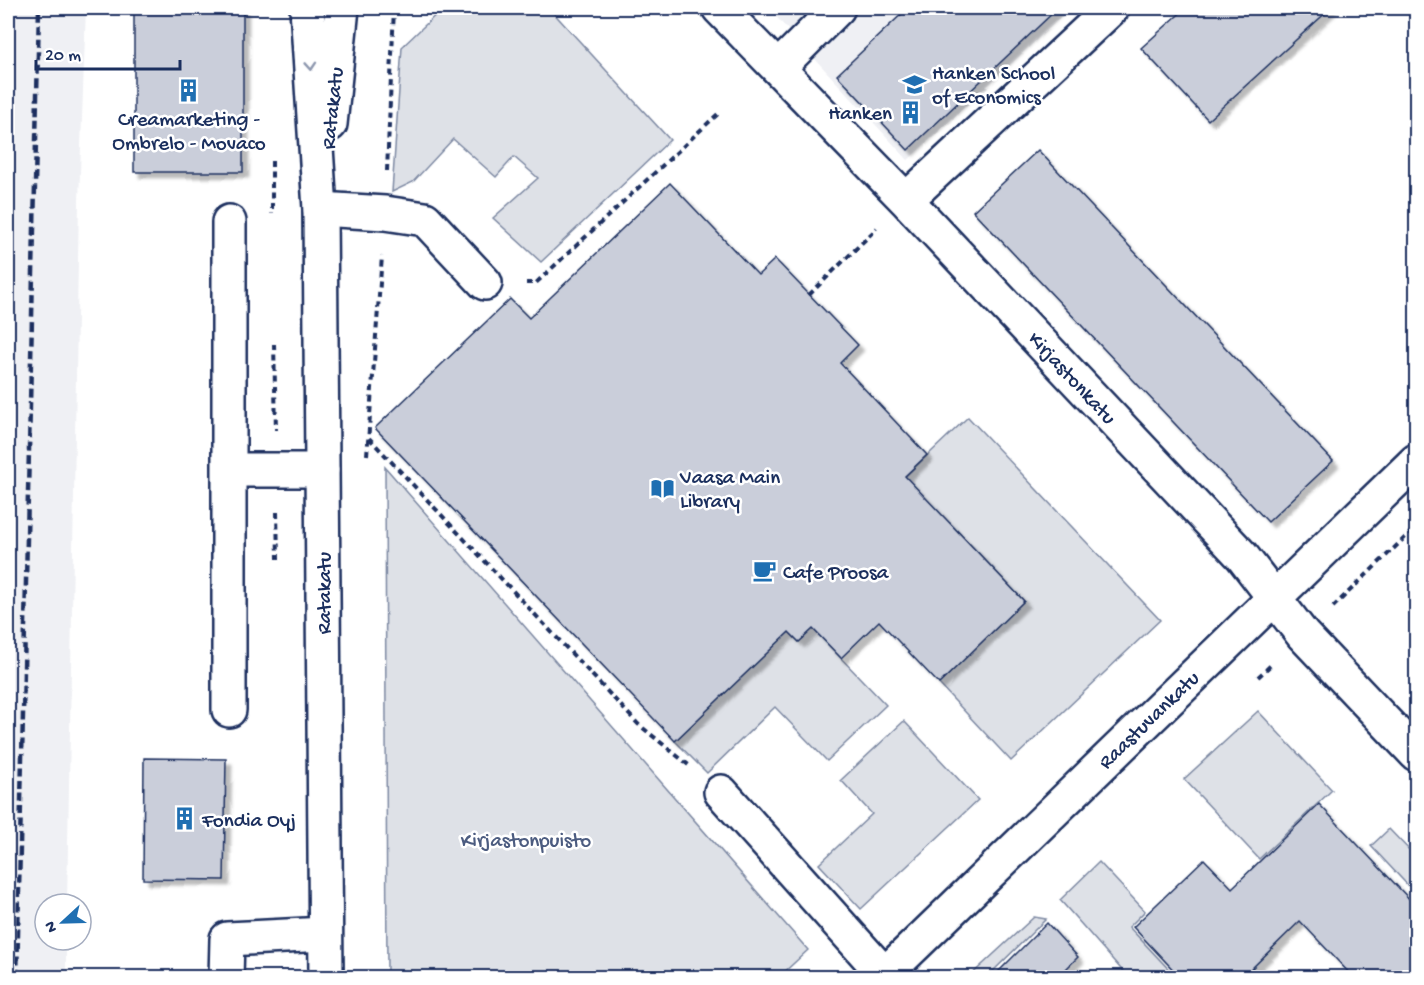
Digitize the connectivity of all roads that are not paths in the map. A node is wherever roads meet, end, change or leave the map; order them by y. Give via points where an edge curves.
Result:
1 (307, 8) edge
2 (342, 8) edge
3 (719, 8) edge
4 (838, 8) edge
5 (1112, 8) edge
6 (778, 68) junction
7 (906, 200) junction
8 (320, 209) junction
9 (229, 222) dead end
10 (485, 283) road end
11 (1416, 461) edge
12 (229, 470) junction
13 (322, 470) junction
14 (1273, 598) junction
15 (229, 710) dead end
16 (1416, 754) edge
17 (722, 792) road end
18 (325, 934) junction
19 (883, 976) edge
20 (226, 978) edge
21 (326, 978) edge

1 -> 8 street, Ratakatu
2 - 8 street, Ratakatu
3 - 6 street, Kirjastonkatu
4 - 6 street
5 - 7 street
6 - 7 street, Kirjastonkatu
7 - 14 street, Kirjastonkatu via 1242,556
8 - 10 street via 425,219
8 - 13 street, Ratakatu
9 - 12 street
11 - 14 street, Raastuvankatu
12 - 13 street
12 - 15 street
13 - 18 street, Ratakatu
14 - 16 street, Kirjastonkatu
14 - 19 street, Raastuvankatu
17 - 19 street
18 - 20 street via 226,939
18 - 21 street, Ratakatu

